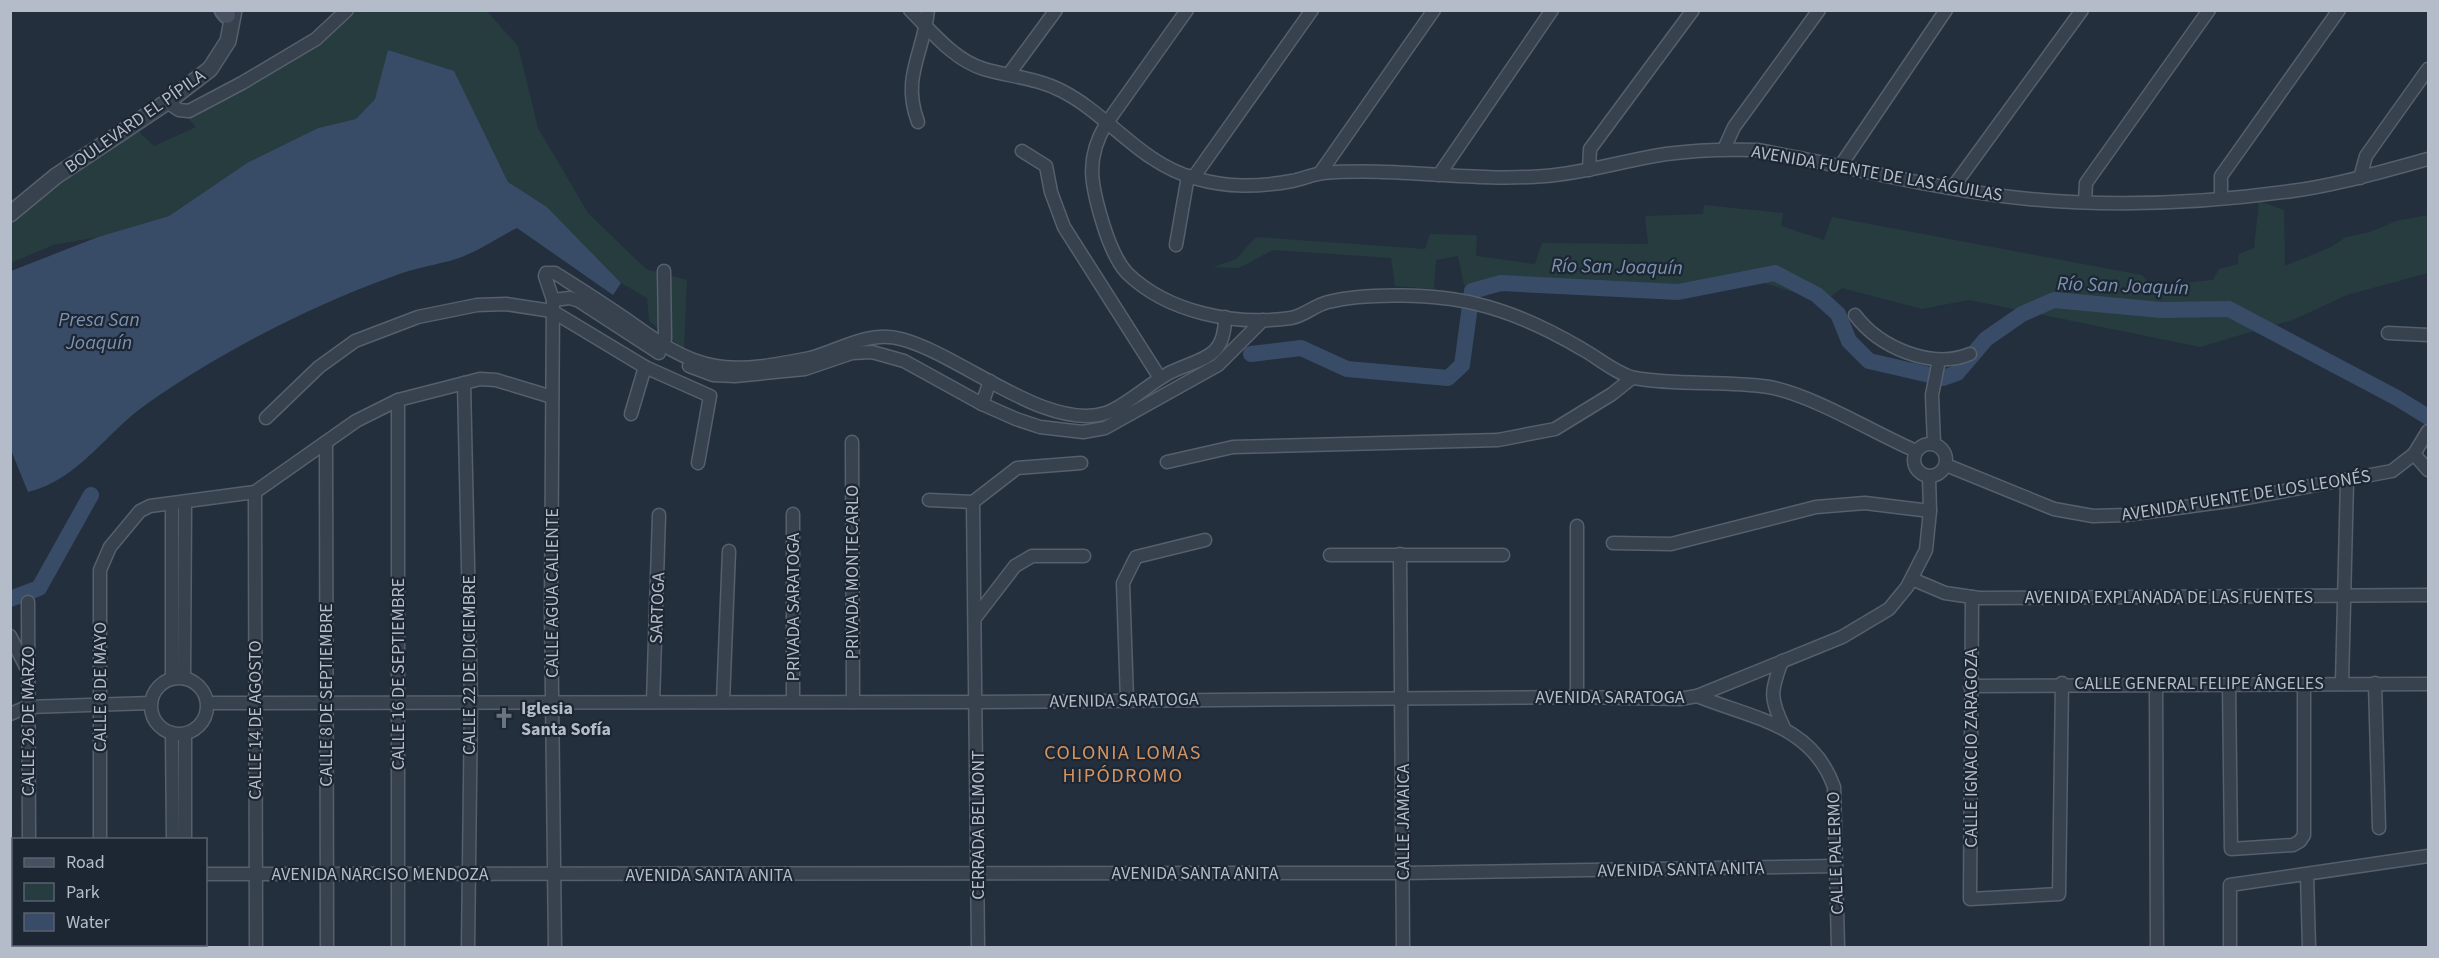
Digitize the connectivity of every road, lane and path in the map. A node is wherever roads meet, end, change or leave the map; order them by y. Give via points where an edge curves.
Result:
1 (347, 10) edge
2 (910, 10) edge
3 (928, 10) edge
4 (1056, 10) edge
5 (1187, 10) edge
6 (1312, 10) edge
7 (1434, 10) edge
8 (1552, 10) edge
9 (1693, 10) edge
10 (1819, 10) edge
11 (1946, 10) edge
12 (2082, 10) edge
13 (2209, 10) edge
14 (2339, 10) edge
15 (228, 12) edge
16 (927, 27) junction
17 (2428, 69) edge
18 (1009, 74) junction
19 (167, 102) junction
20 (918, 122) dead end
21 (1106, 123) junction
22 (1724, 149) junction
23 (1022, 151) dead end
24 (2428, 159) edge
25 (1841, 165) junction
26 (1589, 170) junction
27 (1320, 173) junction
28 (55, 174) junction
29 (1439, 175) junction
30 (1191, 177) junction
31 (2360, 178) junction
32 (1953, 188) junction
33 (2221, 197) junction
34 (2085, 202) junction
35 (10, 208) edge
36 (10, 214) edge
37 (1176, 245) dead end
38 (664, 271) dead end
39 (553, 306) junction
40 (1855, 315) dead end
41 (1226, 317) junction
42 (1263, 321) junction
43 (2388, 333) dead end
44 (2428, 335) edge
45 (659, 348) junction
46 (1970, 354) dead end
47 (645, 367) junction
48 (1937, 371) junction
49 (1160, 378) junction
50 (1632, 378) junction
51 (990, 381) junction
52 (464, 383) junction
53 (1143, 389) junction
54 (552, 397) junction
55 (398, 400) junction
56 (982, 404) junction
57 (1151, 404) junction
58 (631, 414) dead end
59 (266, 418) dead end
60 (2428, 431) edge
61 (326, 442) junction
62 (852, 442) dead end
63 (1934, 444) junction
64 (1916, 451) junction
65 (2414, 454) junction
66 (1167, 462) dead end
67 (699, 463) dead end
68 (1081, 463) dead end
69 (1946, 465) junction
70 (2428, 470) edge
71 (1929, 477) junction
72 (2347, 480) junction
73 (255, 492) junction
74 (929, 500) dead end
75 (973, 502) junction
76 (185, 503) junction
77 (172, 505) junction
78 (1930, 511) junction
79 (794, 514) dead end
80 (659, 515) dead end
81 (1577, 526) dead end
82 (1204, 540) dead end
83 (1612, 543) dead end
84 (729, 551) dead end
85 (1400, 554) junction
86 (1330, 555) dead end
87 (1503, 555) dead end
88 (1084, 556) dead end
89 (1912, 579) junction
90 (2428, 595) edge
91 (2345, 596) junction
92 (1972, 597) junction
93 (28, 602) dead end
94 (975, 618) junction
95 (10, 636) edge
96 (1782, 662) junction
97 (28, 670) junction
98 (178, 678) junction
99 (2062, 683) junction
100 (2342, 683) junction
101 (2375, 683) junction
102 (2156, 684) junction
103 (2229, 684) junction
104 (2428, 684) edge
105 (1970, 686) junction
106 (2304, 691) dead end
107 (1696, 696) junction
108 (1402, 697) junction
109 (1578, 697) junction
110 (1127, 700) junction
111 (793, 701) junction
112 (471, 702) junction
113 (552, 702) junction
114 (653, 702) junction
115 (723, 702) junction
116 (853, 702) junction
117 (977, 702) junction
118 (151, 703) junction
119 (254, 703) junction
120 (100, 704) junction
121 (208, 704) junction
122 (326, 704) junction
123 (398, 704) junction
124 (27, 707) junction
125 (10, 714) edge
126 (1784, 728) junction
127 (178, 734) junction
128 (2379, 828) dead end
129 (29, 838) edge
130 (100, 838) edge
131 (173, 838) edge
132 (185, 838) edge
133 (2428, 856) edge
134 (1836, 867) junction
135 (1404, 873) junction
136 (207, 874) edge
137 (256, 874) junction
138 (398, 874) junction
139 (468, 874) junction
140 (979, 874) junction
141 (2307, 874) junction
142 (326, 875) junction
143 (555, 875) junction
144 (256, 948) edge
145 (327, 948) edge
146 (398, 948) edge
147 (468, 948) edge
148 (555, 948) edge
149 (978, 948) edge
150 (1403, 948) edge
151 (1838, 948) edge
152 (2157, 948) edge
153 (2230, 948) edge
154 (2308, 948) edge

1 - 19 street via 316,39 200,105 184,111
2 - 16 street, AVENIDA FUENTE DE LAS ÁGUILAS
3 - 16 street
4 - 18 street
5 - 21 street
6 - 30 street
7 - 27 street
8 - 29 street
9 - 26 street via 1590,149
10 - 22 street via 1734,127
11 - 25 street
12 - 32 street
13 - 34 street via 2086,183
14 - 33 street via 2221,176
15 - 19 street, BOULEVARD EL PÍPILA via 228,41 217,63
15 - 28 street, BOULEVARD EL PÍPILA via 220,43 209,61
16 - 18 street, AVENIDA FUENTE DE LAS ÁGUILAS via 954,54 982,69
16 - 20 street via 910,83 911,105
17 - 31 street via 2366,156
18 - 21 street, AVENIDA FUENTE DE LAS ÁGUILAS via 1040,80 1065,92
19 - 28 street, BOULEVARD EL PÍPILA
21 - 30 street, AVENIDA FUENTE DE LAS ÁGUILAS via 1150,157
21 - 41 street via 1095,143 1092,182 1112,250 1126,272 1163,297 1206,315
22 - 25 street, AVENIDA FUENTE DE LAS ÁGUILAS via 1756,150
22 - 26 street, AVENIDA FUENTE DE LAS ÁGUILAS via 1666,154
23 - 49 street via 1046,166 1065,227
24 - 31 street, AVENIDA FUENTE DE LAS ÁGUILAS
25 - 32 street, AVENIDA FUENTE DE LAS ÁGUILAS
26 - 29 street, AVENIDA FUENTE DE LAS ÁGUILAS via 1504,178
27 - 29 street, AVENIDA FUENTE DE LAS ÁGUILAS
27 - 30 street, AVENIDA FUENTE DE LAS ÁGUILAS via 1263,186 1233,187
28 - 35 street, BOULEVARD EL PÍPILA
28 - 36 street, BOULEVARD EL PÍPILA
30 - 37 street
31 - 33 street, AVENIDA FUENTE DE LAS ÁGUILAS via 2292,191
32 - 34 street, AVENIDA FUENTE DE LAS ÁGUILAS via 2028,199
33 - 34 street, AVENIDA FUENTE DE LAS ÁGUILAS
38 - 45 street via 665,339
39 - 45 street via 570,298 579,301
39 - 45 street, CALLE AGUA CALIENTE via 545,276 549,271 594,298
39 - 47 street
39 - 54 street, CALLE AGUA CALIENTE
39 - 59 street via 477,304 408,321 355,341 338,351
40 - 48 street via 1885,344
41 - 42 street
41 - 49 street via 1220,347
42 - 50 street via 1294,317 1326,302 1418,295 1470,302 1519,315
42 - 57 street via 1218,365
43 - 44 street
45 - 51 street via 713,366 737,368 810,357 881,336 901,338 927,348
45 - 56 street via 713,375 735,376 805,369 852,353 872,352 904,361
46 - 48 street
47 - 58 street
47 - 67 street via 710,396
48 - 63 street via 1932,395
49 - 53 street
50 - 64 street via 1772,388 1808,400
50 - 66 street via 1555,429 1498,440 1233,447
51 - 53 street via 1051,410 1076,416 1107,413
51 - 56 street
52 - 54 street via 496,380
52 - 55 street
52 - 112 street, CALLE 22 DE DICIEMBRE
53 - 57 street
54 - 113 street, CALLE AGUA CALIENTE
55 - 61 street
55 - 123 street, CALLE 16 DE SEPTIEMBRE
56 - 57 street via 1040,427 1083,432 1105,428
60 - 65 street, AVENIDA FUENTE DE LOS LEONÉS
61 - 73 street
61 - 122 street, CALLE 8 DE SEPTIEMBRE
62 - 116 street, PRIVADA MONTECARLO
63 - 64 street
63 - 69 street via 1946,455
64 - 71 street via 1917,471
65 - 70 street
65 - 72 street, AVENIDA FUENTE DE LOS LEONÉS via 2392,471
68 - 75 street via 1017,468
69 - 71 street via 1940,474
69 - 72 street, AVENIDA FUENTE DE LOS LEONÉS via 2054,508 2093,516 2236,500
71 - 78 street
72 - 91 street
73 - 76 street, CALLE 8 DE MAYO
73 - 119 street, CALLE 14 DE AGOSTO
74 - 75 street
75 - 94 street, CERRADA BELMONT
76 - 77 street, CALLE 8 DE MAYO
76 - 98 street
77 - 98 street
77 - 120 street, CALLE 8 DE MAYO via 150,506 140,511 104,556 100,570
78 - 83 street via 1865,504 1816,507 1671,544
78 - 89 street via 1926,550
79 - 111 street, PRIVADA SARATOGA
80 - 114 street, SARTOGA
81 - 109 street
82 - 110 street via 1136,557 1123,583
84 - 115 street
85 - 86 street
85 - 87 street
85 - 108 street, CALLE JAMAICA
88 - 94 street via 1032,556 1023,561
89 - 92 street, AVENIDA EXPLANADA DE LAS FUENTES via 1945,593
89 - 96 street via 1889,609 1865,625
90 - 91 street, AVENIDA EXPLANADA DE LAS FUENTES
91 - 92 street, AVENIDA EXPLANADA DE LAS FUENTES
91 - 100 street
92 - 105 street, CALLE IGNACIO ZARAGOZA
93 - 97 street, CALLE 26 DE MARZO
94 - 117 street, CERRADA BELMONT
95 - 97 street
96 - 107 street
96 - 126 street via 1772,702
97 - 124 street, CALLE 26 DE MARZO
98 - 118 street via 158,688
98 - 121 street via 200,687
99 - 102 street, CALLE GENERAL FELIPE ÁNGELES
99 - 105 street, CALLE GENERAL FELIPE ÁNGELES
99 - 105 street, CALLE IGNACIO ZARAGOZA via 2059,894 1970,899
100 - 101 street, CALLE GENERAL FELIPE ÁNGELES
100 - 103 street, CALLE GENERAL FELIPE ÁNGELES
101 - 104 street, CALLE GENERAL FELIPE ÁNGELES
101 - 128 street
102 - 103 street, CALLE GENERAL FELIPE ÁNGELES
102 - 152 street
103 - 106 street via 2231,849 2293,845 2304,835
107 - 109 street, AVENIDA SARATOGA
107 - 126 street, CALLE PALERMO
108 - 109 street, AVENIDA SARATOGA
108 - 110 street, AVENIDA SARATOGA
108 - 135 street, CALLE JAMAICA
110 - 117 street, AVENIDA SARATOGA
111 - 115 street, AVENIDA SARATOGA
111 - 116 street, AVENIDA SARATOGA
112 - 113 street, AVENIDA SARATOGA
112 - 123 street, AVENIDA SARATOGA
112 - 139 street, CALLE 22 DE DICIEMBRE
113 - 114 street, AVENIDA SARATOGA
113 - 143 street, CALLE AGUA CALIENTE
114 - 115 street, AVENIDA SARATOGA
116 - 117 street, AVENIDA SARATOGA
117 - 140 street, CERRADA BELMONT
118 - 120 street
118 - 127 street via 156,722
119 - 121 street, AVENIDA SARATOGA
119 - 122 street, AVENIDA SARATOGA
119 - 137 street, CALLE 14 DE AGOSTO
120 - 124 street
120 - 130 street, CALLE 8 DE MAYO
121 - 127 street via 202,723
122 - 123 street, AVENIDA SARATOGA
122 - 142 street, CALLE 8 DE SEPTIEMBRE
123 - 138 street, CALLE 16 DE SEPTIEMBRE
124 - 125 street
124 - 129 street, CALLE 26 DE MARZO
126 - 134 street, CALLE PALERMO via 1818,753 1828,769 1834,787
127 - 131 street
127 - 132 street
133 - 141 street
134 - 135 street, AVENIDA SANTA ANITA
134 - 151 street, CALLE PALERMO
135 - 140 street, AVENIDA SANTA ANITA
135 - 150 street, CALLE JAMAICA
136 - 137 street, AVENIDA NARCISO MENDOZA
137 - 142 street, AVENIDA NARCISO MENDOZA
137 - 144 street, CALLE 14 DE AGOSTO
138 - 139 street, AVENIDA NARCISO MENDOZA
138 - 142 street, AVENIDA NARCISO MENDOZA
138 - 146 street, CALLE 16 DE SEPTIEMBRE
139 - 143 street, AVENIDA NARCISO MENDOZA
139 - 147 street, CALLE 22 DE DICIEMBRE
140 - 143 street, AVENIDA SANTA ANITA
140 - 149 street, CERRADA BELMONT
141 - 153 street via 2230,885
141 - 154 street
142 - 145 street, CALLE 8 DE SEPTIEMBRE
143 - 148 street, CALLE AGUA CALIENTE

